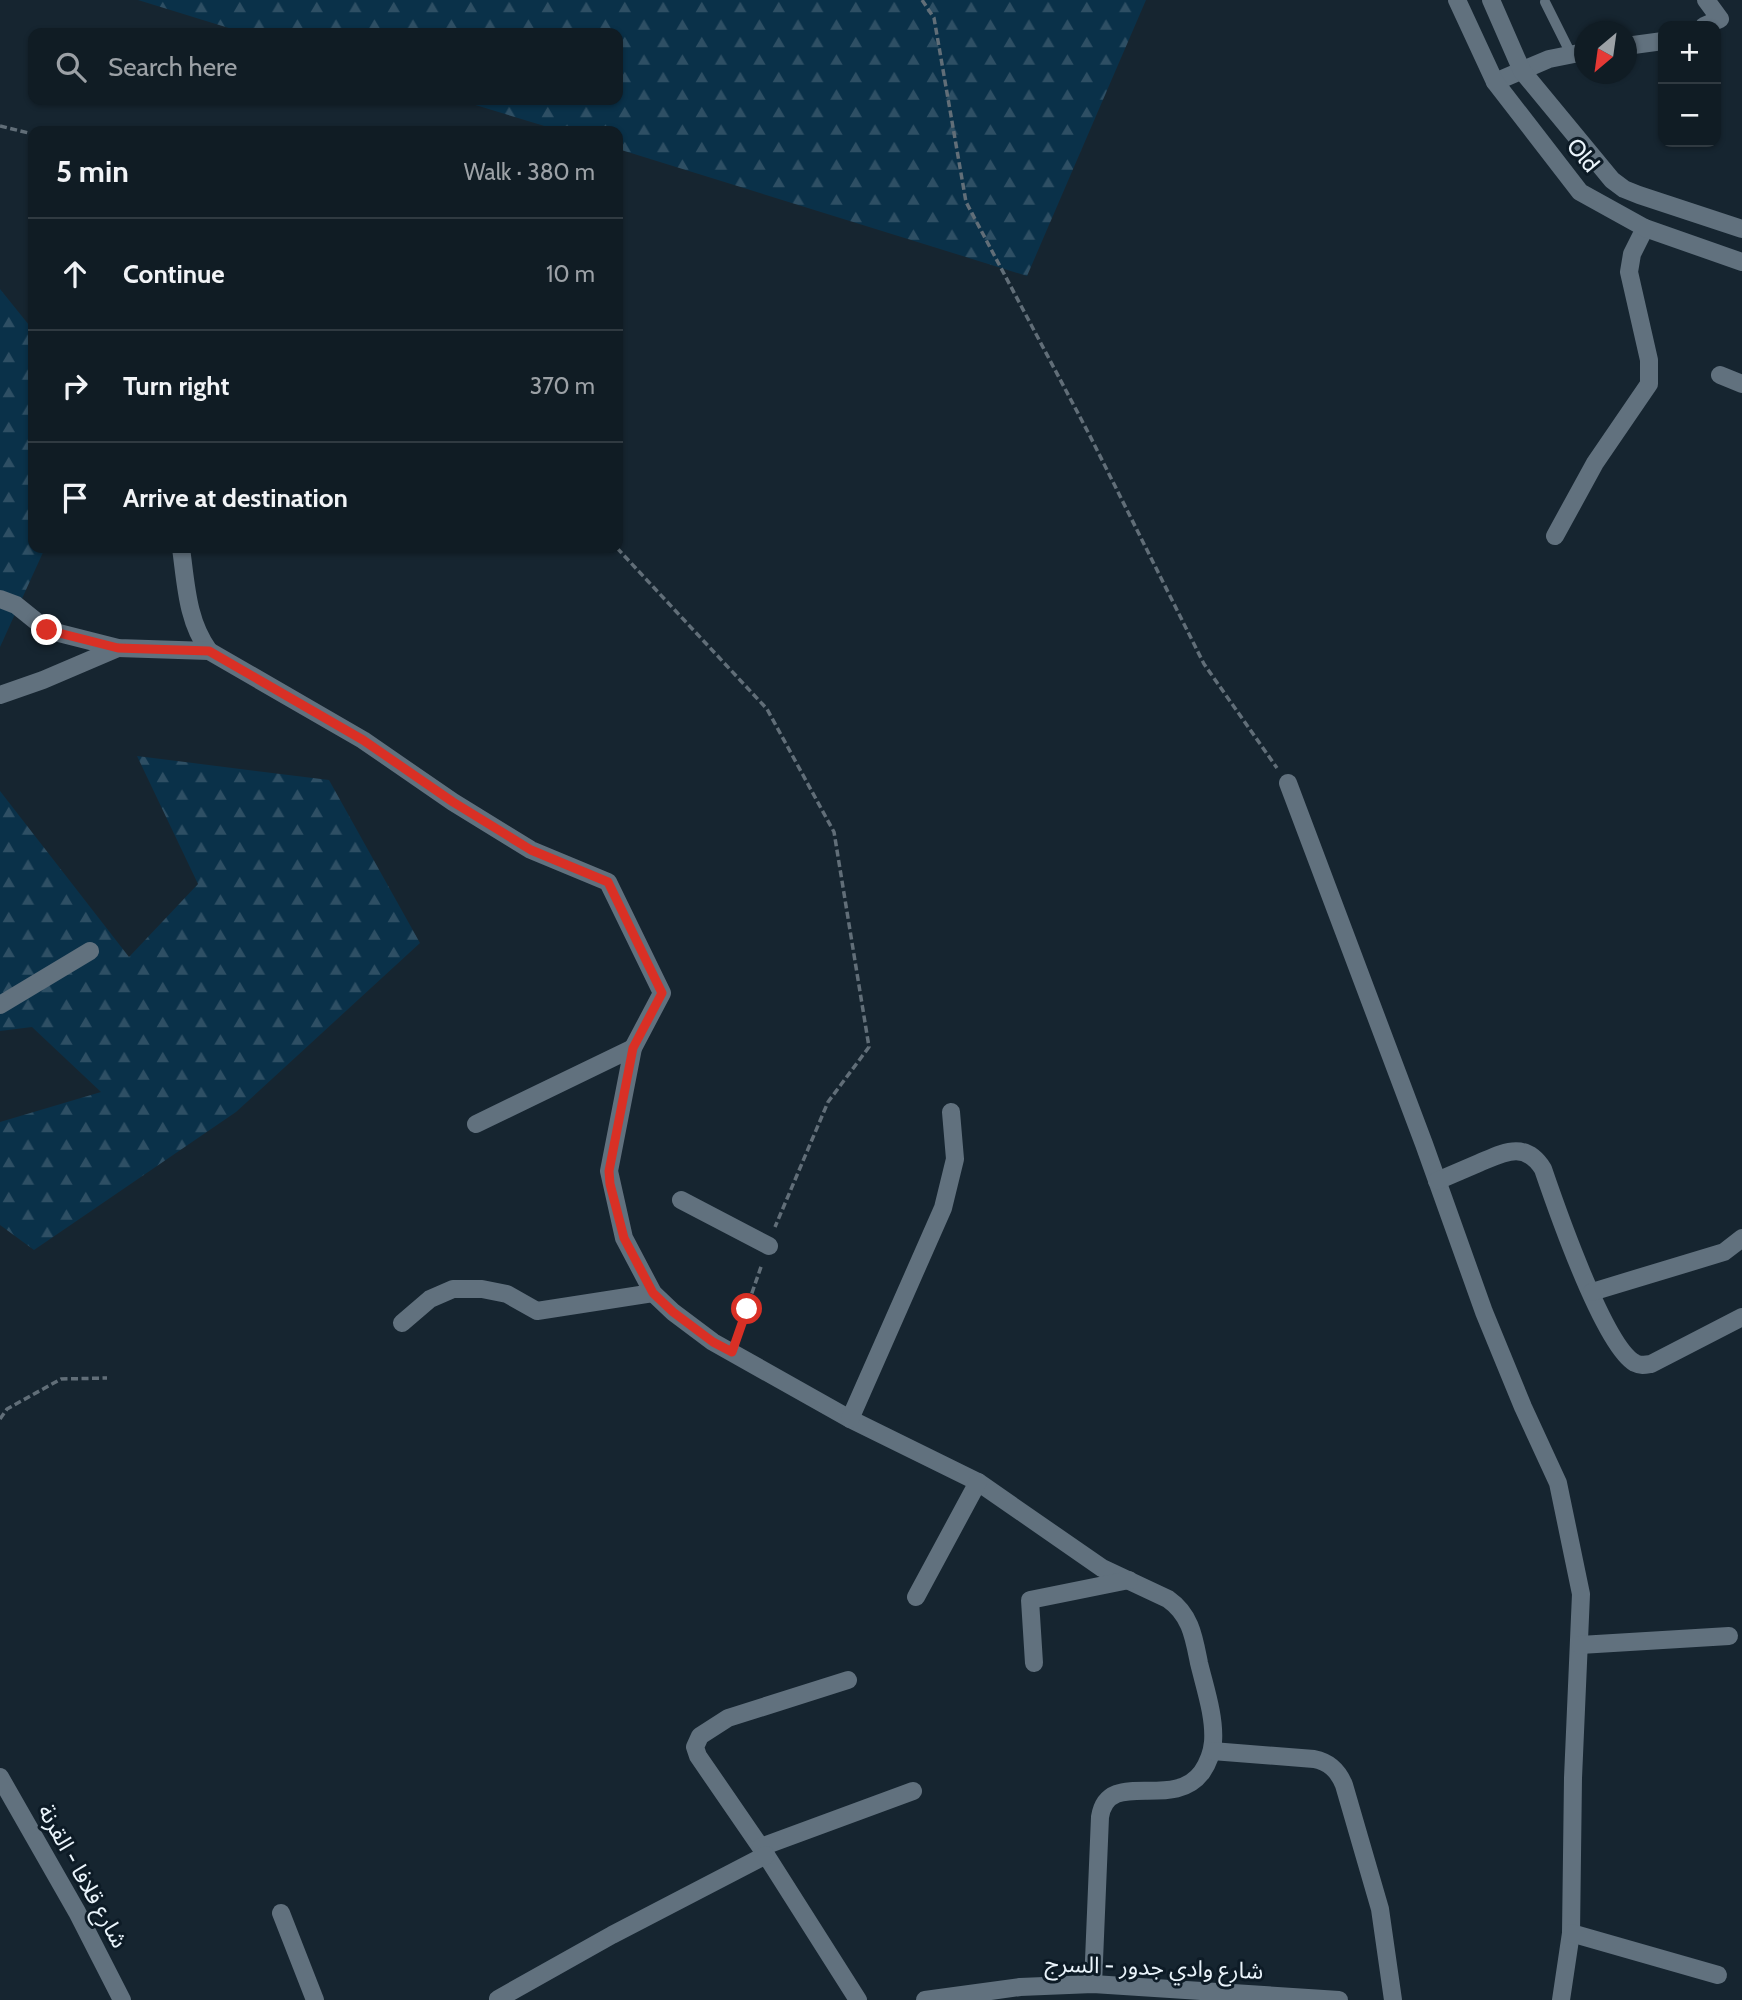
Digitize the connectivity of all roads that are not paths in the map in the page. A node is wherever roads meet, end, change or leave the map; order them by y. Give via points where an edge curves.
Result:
1 (1457, 0) edge
2 (1491, 0) edge
3 (1706, 0) edge
4 (1545, 2) dead end
5 (1715, 21) edge
6 (1658, 42) edge
7 (1637, 45) edge
8 (1574, 47) edge
9 (1574, 54) edge
10 (1522, 71) junction
11 (1495, 82) junction
12 (1645, 228) junction
13 (1742, 229) edge
14 (1742, 262) edge
15 (1720, 375) dead end
16 (1742, 384) edge
17 (1555, 536) dead end
18 (182, 553) edge
19 (0, 599) edge
20 (118, 648) junction
21 (209, 651) junction
22 (0, 695) edge
23 (1288, 783) road end
24 (90, 951) dead end
25 (0, 1005) edge
26 (633, 1048) junction
27 (951, 1112) dead end
28 (475, 1124) dead end
29 (1437, 1181) junction
30 (681, 1200) dead end
31 (1742, 1238) edge
32 (769, 1246) road end
33 (1592, 1292) junction
34 (653, 1293) junction
35 (1742, 1317) edge
36 (402, 1323) dead end
37 (850, 1419) junction
38 (978, 1482) junction
39 (1129, 1580) junction
40 (916, 1597) dead end
41 (1729, 1636) dead end
42 (1580, 1646) junction
43 (1034, 1663) dead end
44 (848, 1680) dead end
45 (1212, 1751) junction
46 (0, 1777) edge
47 (913, 1791) dead end
48 (763, 1851) junction
49 (281, 1913) dead end
50 (1571, 1933) junction
51 (1718, 1975) dead end
52 (1093, 1984) junction
53 (498, 1999) edge
54 (122, 2000) edge
55 (315, 2000) edge
56 (858, 2000) edge
57 (925, 2000) edge
58 (1339, 2000) edge
59 (1393, 2000) edge
60 (1561, 2000) edge

1 - 11 street, Old
2 - 10 street, Old
3 - 5 street via 1720,19
4 - 8 lane
6 - 7 street
9 - 10 street
10 - 11 street
10 - 13 street, Old via 1612,180 1639,195
11 - 12 street, Old via 1580,192
12 - 14 street, Old
12 - 17 street via 1629,272 1649,357 1649,384 1595,463
15 - 16 street
18 - 21 street via 190,611 197,635
19 - 20 street via 16,605 47,630
20 - 21 street
20 - 22 street
21 - 26 street via 363,740 531,850 608,882 662,993
23 - 29 street
24 - 25 street
26 - 28 street
26 - 34 street via 609,1171 624,1238
27 - 37 street via 955,1159 943,1208
29 - 33 street via 1505,1152 1534,1158
29 - 42 street via 1484,1312 1558,1483 1581,1594
30 - 32 street
31 - 33 street via 1724,1252
33 - 35 street via 1613,1338 1642,1366
34 - 36 street via 537,1311 507,1294 453,1289 429,1299
34 - 37 street via 713,1342
37 - 38 street
38 - 39 street via 1102,1568
38 - 40 street
39 - 43 street via 1030,1600
39 - 45 street via 1177,1605 1190,1624 1213,1726
41 - 42 street
42 - 50 street
44 - 48 street via 728,1718 696,1742 698,1755
45 - 52 street via 1199,1775 1186,1786 1119,1792 1103,1805
45 - 59 street via 1314,1759 1338,1773 1380,1909
46 - 54 street, شارع قلافا - القرنة
47 - 48 street
48 - 53 street
48 - 56 street
49 - 55 street
50 - 51 street
50 - 60 street
52 - 57 street, شارع وادي جدور - السرج via 1020,1987
52 - 58 street, شارع وادي جدور - السرج

